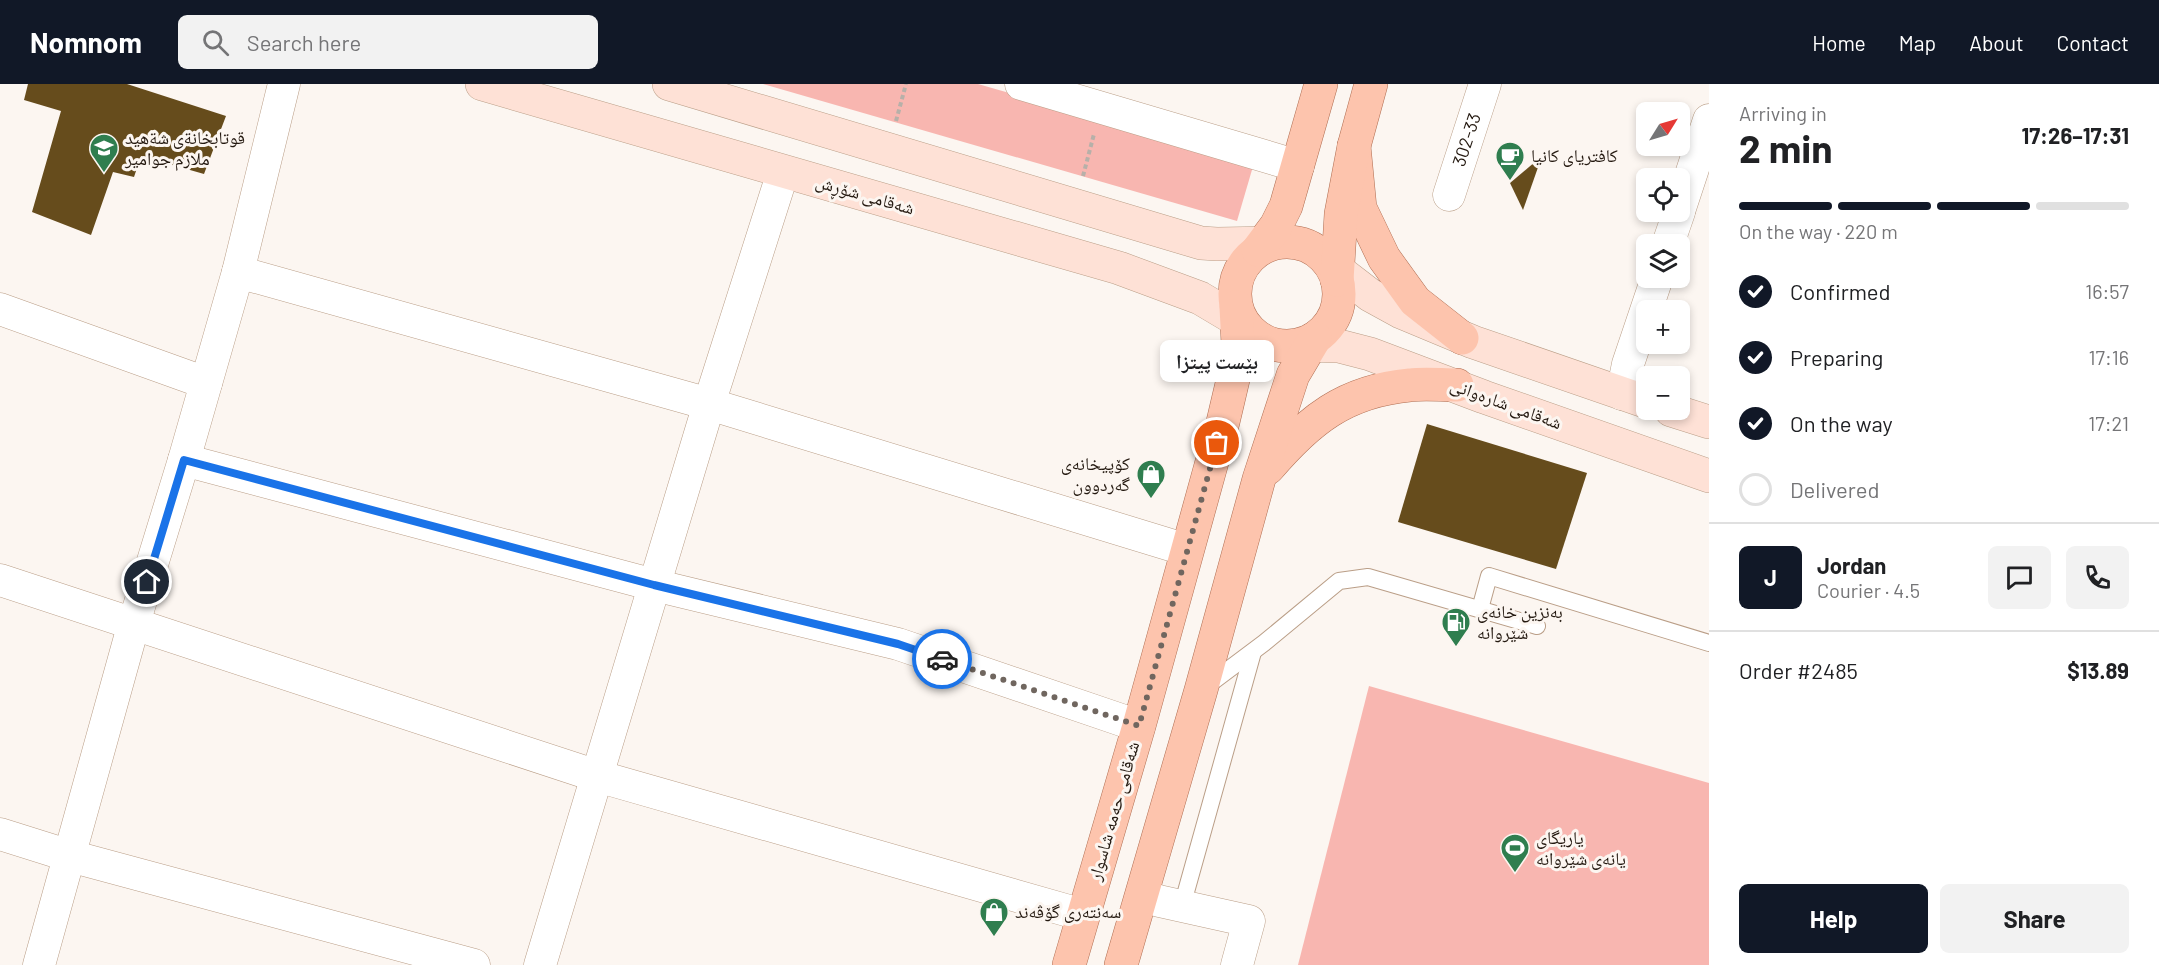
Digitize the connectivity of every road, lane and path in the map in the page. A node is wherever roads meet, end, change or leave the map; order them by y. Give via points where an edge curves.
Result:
1 (284, 84) edge
2 (482, 84) edge
3 (669, 84) edge
4 (906, 84) edge
5 (1021, 84) edge
6 (1321, 84) edge
7 (1371, 84) edge
8 (1485, 84) edge
9 (704, 89) edge
10 (1105, 96) edge
11 (1709, 120) edge
12 (895, 124) dead end
13 (1354, 146) junction
14 (1298, 166) junction
15 (783, 172) junction
16 (1083, 177) dead end
17 (1690, 177) edge
18 (1449, 195) dead end
19 (1135, 223) junction
20 (1264, 245) junction
21 (1119, 268) junction
22 (238, 272) junction
23 (1335, 272) junction
24 (1654, 288) edge
25 (0, 309) edge
26 (1238, 316) junction
27 (1462, 338) junction
28 (1308, 343) junction
29 (1499, 352) junction
30 (206, 383) junction
31 (1470, 391) junction
32 (1634, 398) edge
33 (709, 404) junction
34 (1690, 416) edge
35 (1709, 422) edge
36 (184, 460) junction
37 (1709, 476) edge
38 (1259, 479) junction
39 (1186, 550) junction
40 (0, 580) edge
41 (654, 585) junction
42 (1480, 609) junction
43 (134, 623) junction
44 (1537, 626) dead end
45 (1709, 643) edge
46 (1253, 652) junction
47 (1201, 690) junction
48 (1139, 726) junction
49 (597, 776) junction
50 (1120, 787) junction
51 (1171, 795) junction
52 (0, 834) edge
53 (70, 856) junction
54 (1142, 895) junction
55 (1182, 906) junction
56 (1083, 915) junction
57 (39, 965) edge
58 (474, 965) edge
59 (540, 965) edge
60 (1069, 965) edge
61 (1121, 965) edge
62 (1237, 965) edge

1 - 22 street
2 - 15 main road, شەقامی شۆڕش
3 - 9 main road
4 - 12 path
5 - 10 street
6 - 14 main road
7 - 13 main road
8 - 18 street, 302-33
9 - 19 main road
10 - 14 street
10 - 16 path
11 - 17 street
13 - 23 main road
13 - 27 main road via 1360,208 1384,258 1415,301
14 - 20 main road via 1286,206
15 - 21 main road, شەقامی شۆڕش
15 - 33 street
19 - 20 main road via 1201,243
19 - 21 main road
20 - 23 main road via 1289,241 1305,244
20 - 26 main road via 1245,261 1237,275 1234,291
21 - 26 main road, شەقامی شۆڕش
22 - 30 street
22 - 33 street
23 - 27 main road via 1370,296
23 - 28 main road via 1339,297 1335,313 1327,327
24 - 32 street via 1628,364
25 - 30 street
26 - 28 main road via 1253,334 1268,343
26 - 39 main road, شەقامی حەمە شاسوار via 1234,371
27 - 29 main road
28 - 31 main road, شەقامی شارەوانی via 1370,354
28 - 38 main road via 1293,375
29 - 31 main road
29 - 32 main road
30 - 36 street
31 - 37 main road, شەقامی شارەوانی
31 - 38 main road via 1413,384 1388,387 1352,399 1293,438
33 - 39 street
33 - 41 street
34 - 35 main road
36 - 41 street
36 - 43 street
38 - 47 main road
39 - 48 main road, شەقامی حەمە شاسوار
40 - 43 street
41 - 48 street via 898,644
41 - 49 street
42 - 44 lane
42 - 45 lane via 1489,576
42 - 46 lane via 1368,577 1339,581
43 - 49 street
43 - 53 street
46 - 47 lane
46 - 55 lane
47 - 51 main road
48 - 50 main road, شەقامی حەمە شاسوار
49 - 56 street
49 - 59 street
50 - 51 main road
50 - 56 main road, شەقامی حەمە شاسوار
51 - 54 main road
52 - 53 street
53 - 57 street
53 - 58 street
54 - 55 street
54 - 61 main road
55 - 62 street via 1249,921
56 - 60 main road, شەقامی حەمە شاسوار

